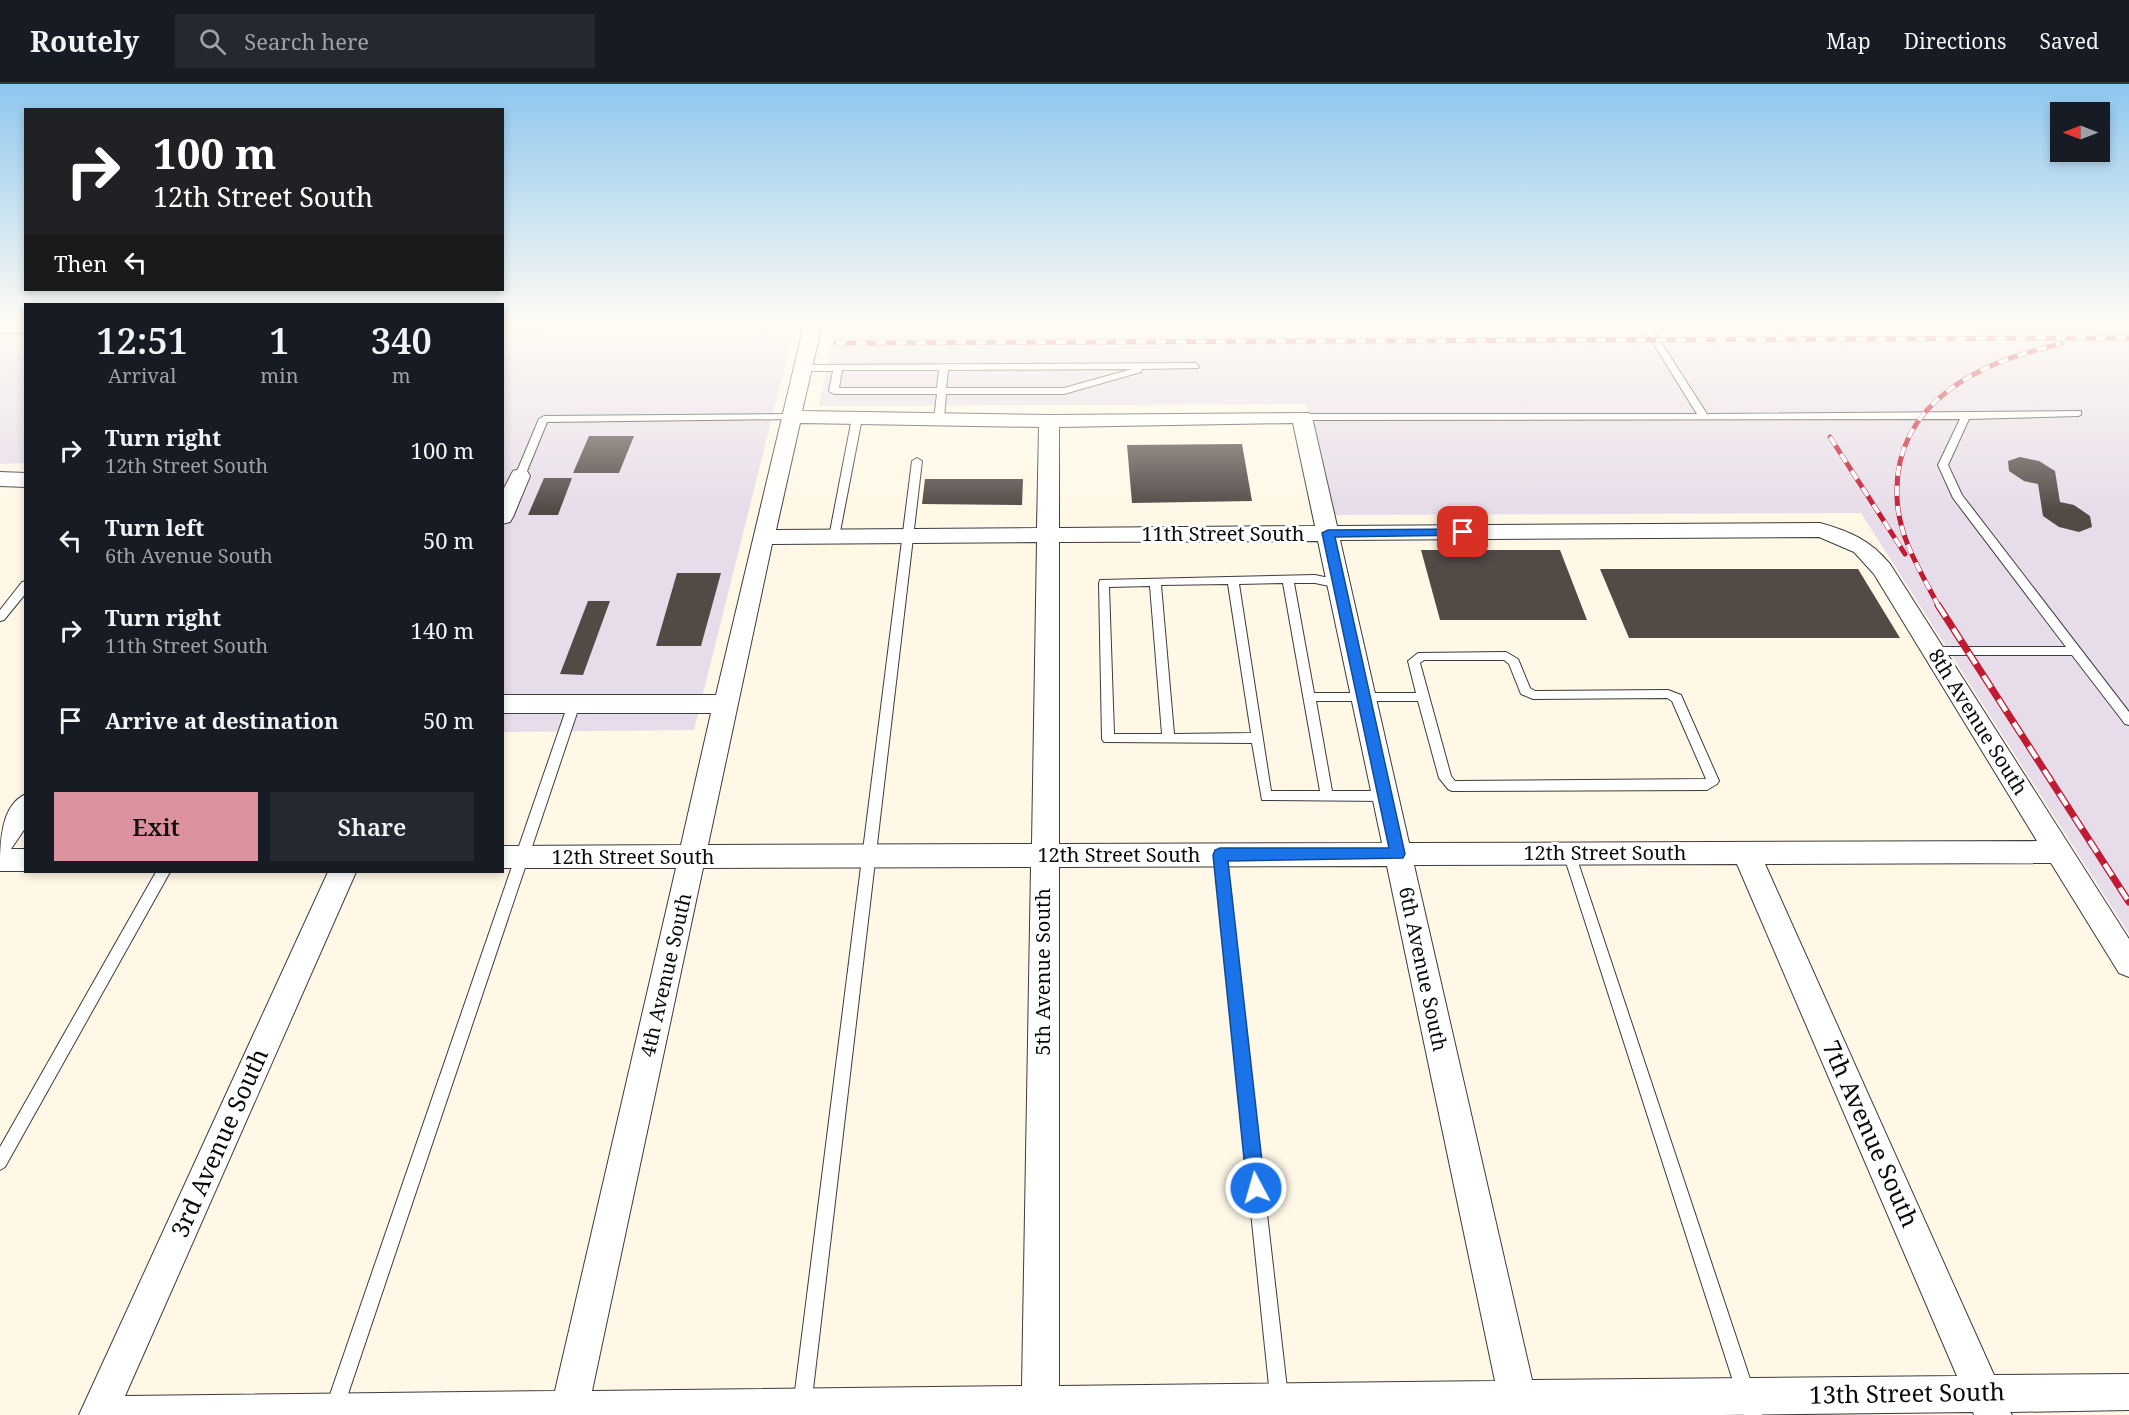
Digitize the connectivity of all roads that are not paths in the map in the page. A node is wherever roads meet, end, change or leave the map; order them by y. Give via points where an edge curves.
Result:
1 (798, 387) edge
2 (835, 387) edge
3 (942, 387) edge
4 (1077, 387) edge
5 (1685, 387) edge
6 (942, 391) junction
7 (2078, 413) dead end
8 (1703, 415) junction
9 (1966, 416) junction
10 (791, 417) junction
11 (1302, 417) junction
12 (857, 418) junction
13 (939, 419) junction
14 (1049, 421) junction
15 (917, 461) dead end
16 (520, 476) joint
17 (0, 479) edge
18 (24, 480) edge
19 (504, 512) edge
20 (1791, 530) joint
21 (1328, 533) junction
22 (1047, 535) junction
23 (908, 536) junction
24 (763, 537) junction
25 (834, 537) junction
26 (1233, 580) junction
27 (1288, 580) junction
28 (1155, 582) junction
29 (1339, 584) junction
30 (24, 588) edge
31 (0, 618) edge
32 (1934, 651) junction
33 (2075, 651) junction
34 (1309, 697) junction
35 (1423, 697) junction
36 (1364, 698) junction
37 (504, 704) edge
38 (574, 704) junction
39 (726, 704) junction
40 (2129, 721) edge
41 (1168, 738) junction
42 (1257, 738) junction
43 (1327, 796) junction
44 (1385, 796) junction
45 (24, 808) edge
46 (0, 843) edge
47 (2059, 852) junction
48 (1569, 853) junction
49 (1746, 853) junction
50 (1398, 854) junction
51 (1044, 855) junction
52 (1220, 855) junction
53 (692, 856) junction
54 (869, 856) junction
55 (512, 857) edge
56 (0, 860) edge
57 (24, 860) edge
58 (162, 873) edge
59 (342, 873) edge
60 (2129, 964) edge
61 (0, 1162) edge
62 (2129, 1392) edge
63 (1988, 1404) edge
64 (1750, 1406) edge
65 (1519, 1407) edge
66 (1280, 1408) edge
67 (1040, 1409) edge
68 (801, 1411) edge
69 (569, 1412) edge
70 (332, 1414) edge
71 (100, 1415) edge

1 - 10 street, 4th Avenue South
2 - 6 lane via 834,391
3 - 6 lane
4 - 6 lane via 1064,391
5 - 8 lane
6 - 13 lane
7 - 9 lane
8 - 9 lane
8 - 11 lane
9 - 33 lane via 1942,465 1947,476 1957,496
10 - 12 street
10 - 16 lane via 544,419
10 - 24 street, 4th Avenue South
11 - 14 street
11 - 21 street, 6th Avenue South
12 - 13 street
12 - 25 lane
13 - 14 street
14 - 22 street, 5th Avenue South
15 - 23 lane
16 - 19 street
17 - 18 street
20 - 21 street, 11th Street South
20 - 32 street, 8th Avenue South via 1820,530 1865,548
21 - 22 street, 11th Street South
21 - 29 street, 6th Avenue South
22 - 23 street, 11th Street South
22 - 51 street, 5th Avenue South
23 - 25 street, 11th Street South
23 - 54 lane
24 - 25 street, 11th Street South
24 - 39 street, 4th Avenue South
26 - 27 lane
26 - 28 lane
26 - 42 lane
27 - 29 lane via 1315,579
27 - 34 lane
28 - 41 lane
28 - 41 lane via 1104,583 1108,738
29 - 36 street, 6th Avenue South
30 - 31 lane
32 - 33 lane
32 - 47 street, 8th Avenue South
33 - 40 lane
34 - 36 lane
34 - 43 lane
35 - 35 lane via 1445,778 1452,786 1707,785 1713,781 1677,698 1668,694 1533,695 1525,691 1514,662 1506,656 1422,656 1414,661
35 - 36 lane
36 - 44 street, 6th Avenue South
37 - 38 street
38 - 39 street
38 - 55 lane
39 - 53 street, 4th Avenue South
41 - 42 lane
42 - 43 lane via 1266,796
43 - 44 lane
44 - 50 street, 6th Avenue South
45 - 46 street
47 - 49 street, 12th Street South
47 - 60 street, 8th Avenue South
48 - 49 street, 12th Street South
48 - 50 street, 12th Street South
48 - 64 lane
49 - 63 street, 7th Avenue South
50 - 52 street, 12th Street South
50 - 65 street, 6th Avenue South
51 - 52 street, 12th Street South
51 - 54 street, 12th Street South
51 - 67 street, 5th Avenue South
52 - 66 lane
53 - 54 street, 12th Street South
53 - 55 street, 12th Street South
53 - 69 street, 4th Avenue South
54 - 68 lane
55 - 70 lane
56 - 57 street
58 - 61 lane
59 - 71 street, 3rd Avenue South
62 - 63 street, 13th Street South
63 - 64 street, 13th Street South
64 - 65 street, 13th Street South
65 - 66 street, 13th Street South
66 - 67 street, 13th Street South
67 - 68 street, 13th Street South
68 - 69 street, 13th Street South
69 - 70 street, 13th Street South
70 - 71 street, 13th Street South

